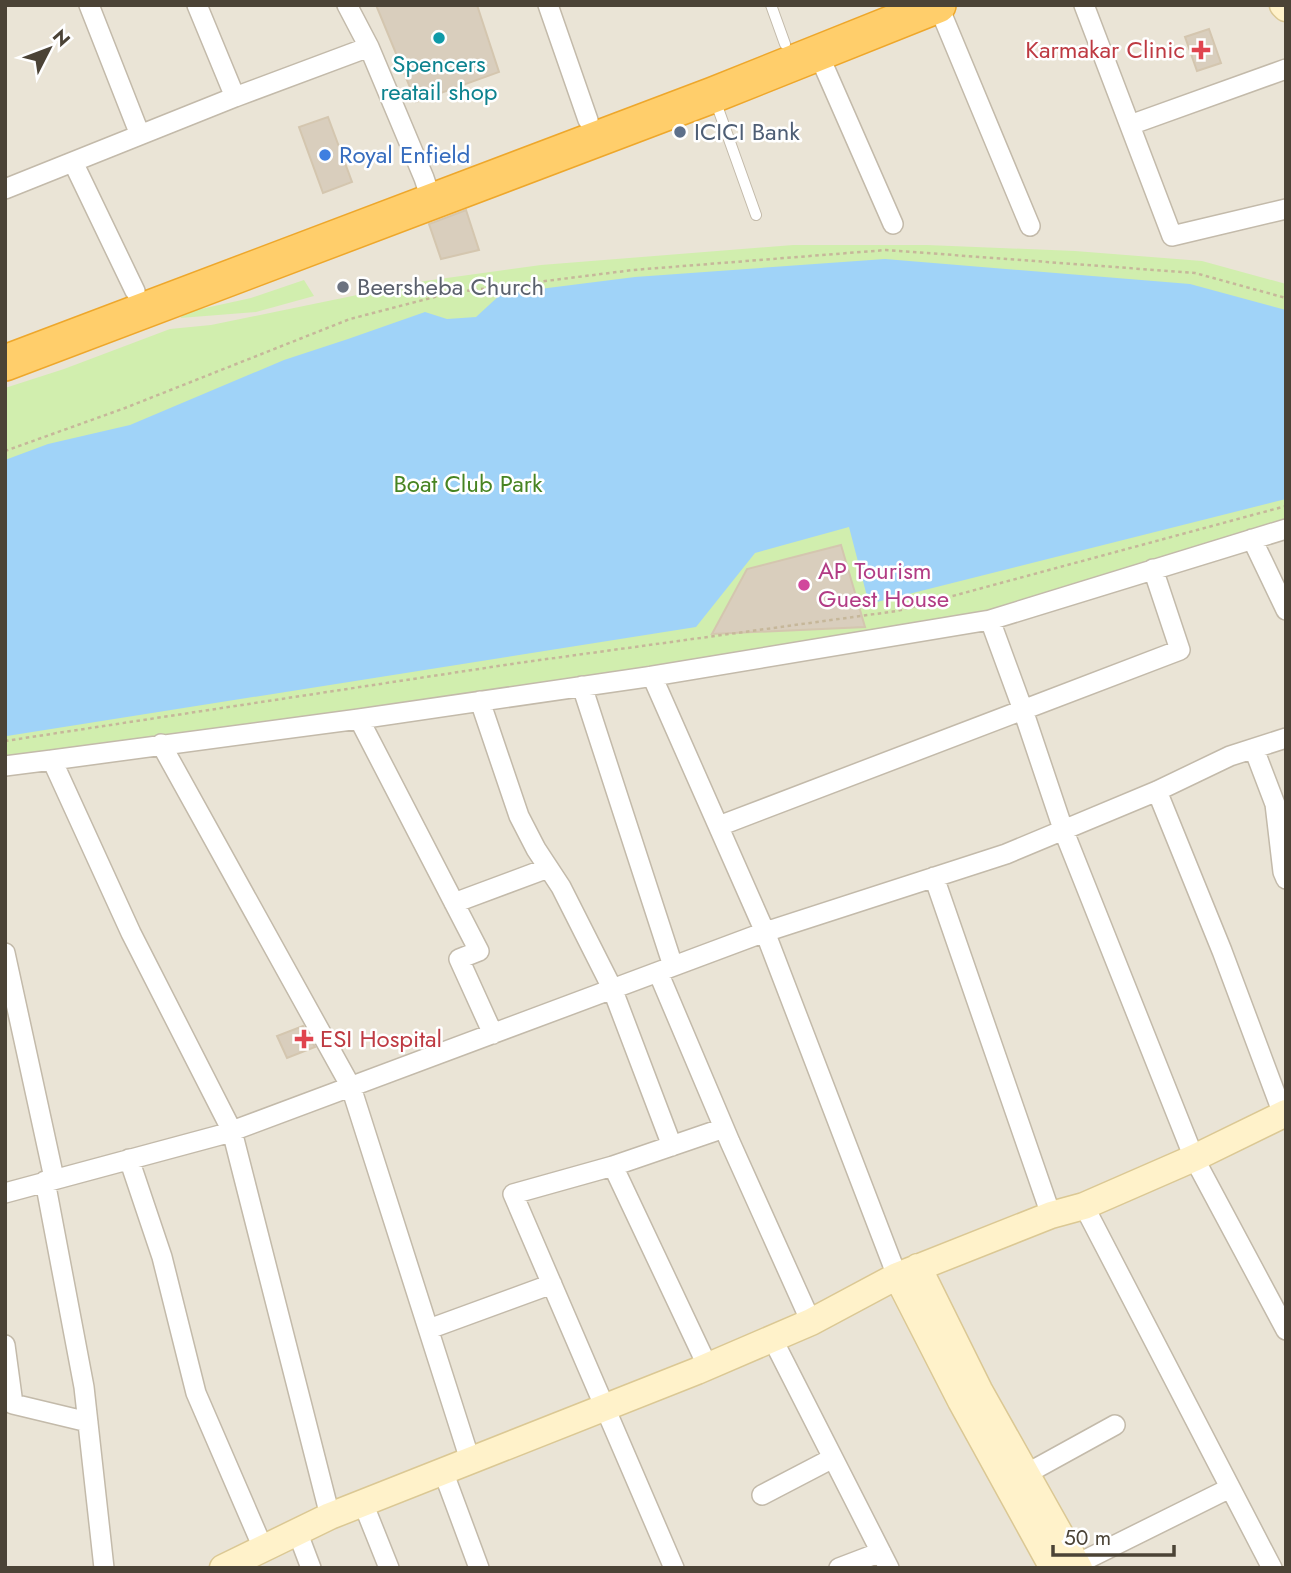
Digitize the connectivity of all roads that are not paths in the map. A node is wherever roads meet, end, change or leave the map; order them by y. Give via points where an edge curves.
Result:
1 (89, 5) edge
2 (197, 5) edge
3 (347, 5) edge
4 (548, 5) edge
5 (771, 5) edge
6 (887, 5) edge
7 (938, 5) edge
8 (1084, 5) edge
9 (785, 44) junction
10 (369, 47) junction
11 (818, 53) junction
12 (1286, 69) edge
13 (713, 95) junction
14 (235, 97) junction
15 (588, 120) junction
16 (1130, 125) junction
17 (140, 135) junction
18 (73, 162) junction
19 (7, 181) edge
20 (428, 190) junction
21 (1286, 209) edge
22 (756, 215) dead end
23 (893, 224) dead end
24 (1030, 226) dead end
25 (135, 291) junction
26 (5, 342) edge
27 (5, 363) edge
28 (1286, 529) edge
29 (1252, 539) junction
30 (1153, 569) junction
31 (1285, 609) edge
32 (990, 620) junction
33 (652, 676) junction
34 (582, 686) junction
35 (480, 701) junction
36 (1023, 710) junction
37 (359, 719) junction
38 (1286, 738) edge
39 (161, 744) junction
40 (1254, 748) junction
41 (52, 760) junction
42 (5, 766) edge
43 (1157, 791) junction
44 (719, 826) junction
45 (1063, 829) junction
46 (548, 868) junction
47 (934, 877) junction
48 (1286, 879) edge
49 (454, 903) junction
50 (765, 932) junction
51 (5, 953) edge
52 (666, 969) junction
53 (612, 988) junction
54 (493, 1034) junction
55 (351, 1087) junction
56 (1284, 1113) edge
57 (724, 1128) junction
58 (232, 1131) junction
59 (672, 1146) junction
60 (1194, 1158) junction
61 (129, 1159) junction
62 (613, 1166) junction
63 (50, 1180) junction
64 (5, 1193) edge
65 (1084, 1206) junction
66 (1051, 1215) junction
67 (908, 1272) junction
68 (552, 1284) junction
69 (811, 1322) junction
70 (429, 1329) junction
71 (1286, 1330) edge
72 (772, 1338) junction
73 (5, 1345) edge
74 (707, 1365) junction
75 (605, 1407) junction
76 (88, 1422) junction
77 (1115, 1424) dead end
78 (833, 1458) junction
79 (470, 1460) junction
80 (443, 1471) junction
81 (1026, 1474) junction
82 (1230, 1488) junction
83 (762, 1495) dead end
84 (363, 1503) junction
85 (330, 1516) junction
86 (298, 1531) junction
87 (263, 1548) junction
88 (885, 1560) edge
89 (1070, 1566) edge
90 (227, 1567) edge
91 (104, 1568) edge
92 (311, 1568) edge
93 (389, 1568) edge
94 (479, 1568) edge
95 (674, 1568) edge
96 (839, 1568) edge
97 (1272, 1568) edge

1 - 17 street
2 - 14 street
3 - 10 street
4 - 15 street
5 - 9 lane
6 - 9 highway
7 - 11 highway
7 - 24 street
8 - 16 street
9 - 15 highway
10 - 14 street
10 - 20 street
11 - 13 highway
11 - 23 street
12 - 16 street
13 - 20 highway
13 - 22 lane
14 - 17 street
15 - 20 highway
16 - 21 street via 1172,236
17 - 18 street
18 - 19 street
18 - 25 street
20 - 25 highway
20 - 27 highway
25 - 26 highway
28 - 29 street
29 - 30 street
29 - 31 street
30 - 32 street
30 - 36 street via 1180,650
32 - 33 street
32 - 36 street
33 - 34 street
33 - 44 street
34 - 35 street
34 - 52 street
35 - 37 street
35 - 46 street via 519,816
36 - 44 street
36 - 45 street
37 - 39 street
37 - 49 street
38 - 40 street
39 - 41 street
39 - 55 street
40 - 43 street
40 - 48 street via 1275,804
41 - 42 street
41 - 58 street via 131,933
43 - 45 street
43 - 56 street
44 - 50 street
45 - 47 street via 1006,854
45 - 60 street
46 - 49 street
46 - 53 street
47 - 50 street
47 - 66 street
49 - 54 street via 479,951 459,959
50 - 52 street
50 - 67 street
51 - 63 street
52 - 53 street
52 - 57 street
53 - 54 street
53 - 59 street
54 - 55 street
55 - 58 street
55 - 70 street
56 - 60 street
57 - 59 street
57 - 69 street
58 - 61 street
58 - 85 street
59 - 62 street
60 - 65 street
60 - 71 street
61 - 63 street
61 - 87 street via 162,1257 197,1393
62 - 68 street via 513,1194
62 - 74 street
63 - 64 street
63 - 76 street
65 - 66 street
65 - 82 street
66 - 67 street
67 - 69 street
67 - 81 street
67 - 89 street via 961,1401
68 - 70 street
68 - 75 street
69 - 72 street
70 - 79 street
72 - 74 street
72 - 78 street
73 - 76 street via 13,1404
74 - 75 street
75 - 79 street
75 - 95 street
76 - 91 street
77 - 81 street
78 - 83 street
78 - 88 street
79 - 80 street
80 - 84 street
80 - 94 street
81 - 89 street
82 - 89 street
82 - 97 street
84 - 85 street
84 - 93 street
85 - 86 street
86 - 87 street
86 - 92 street
87 - 90 street
88 - 96 street

